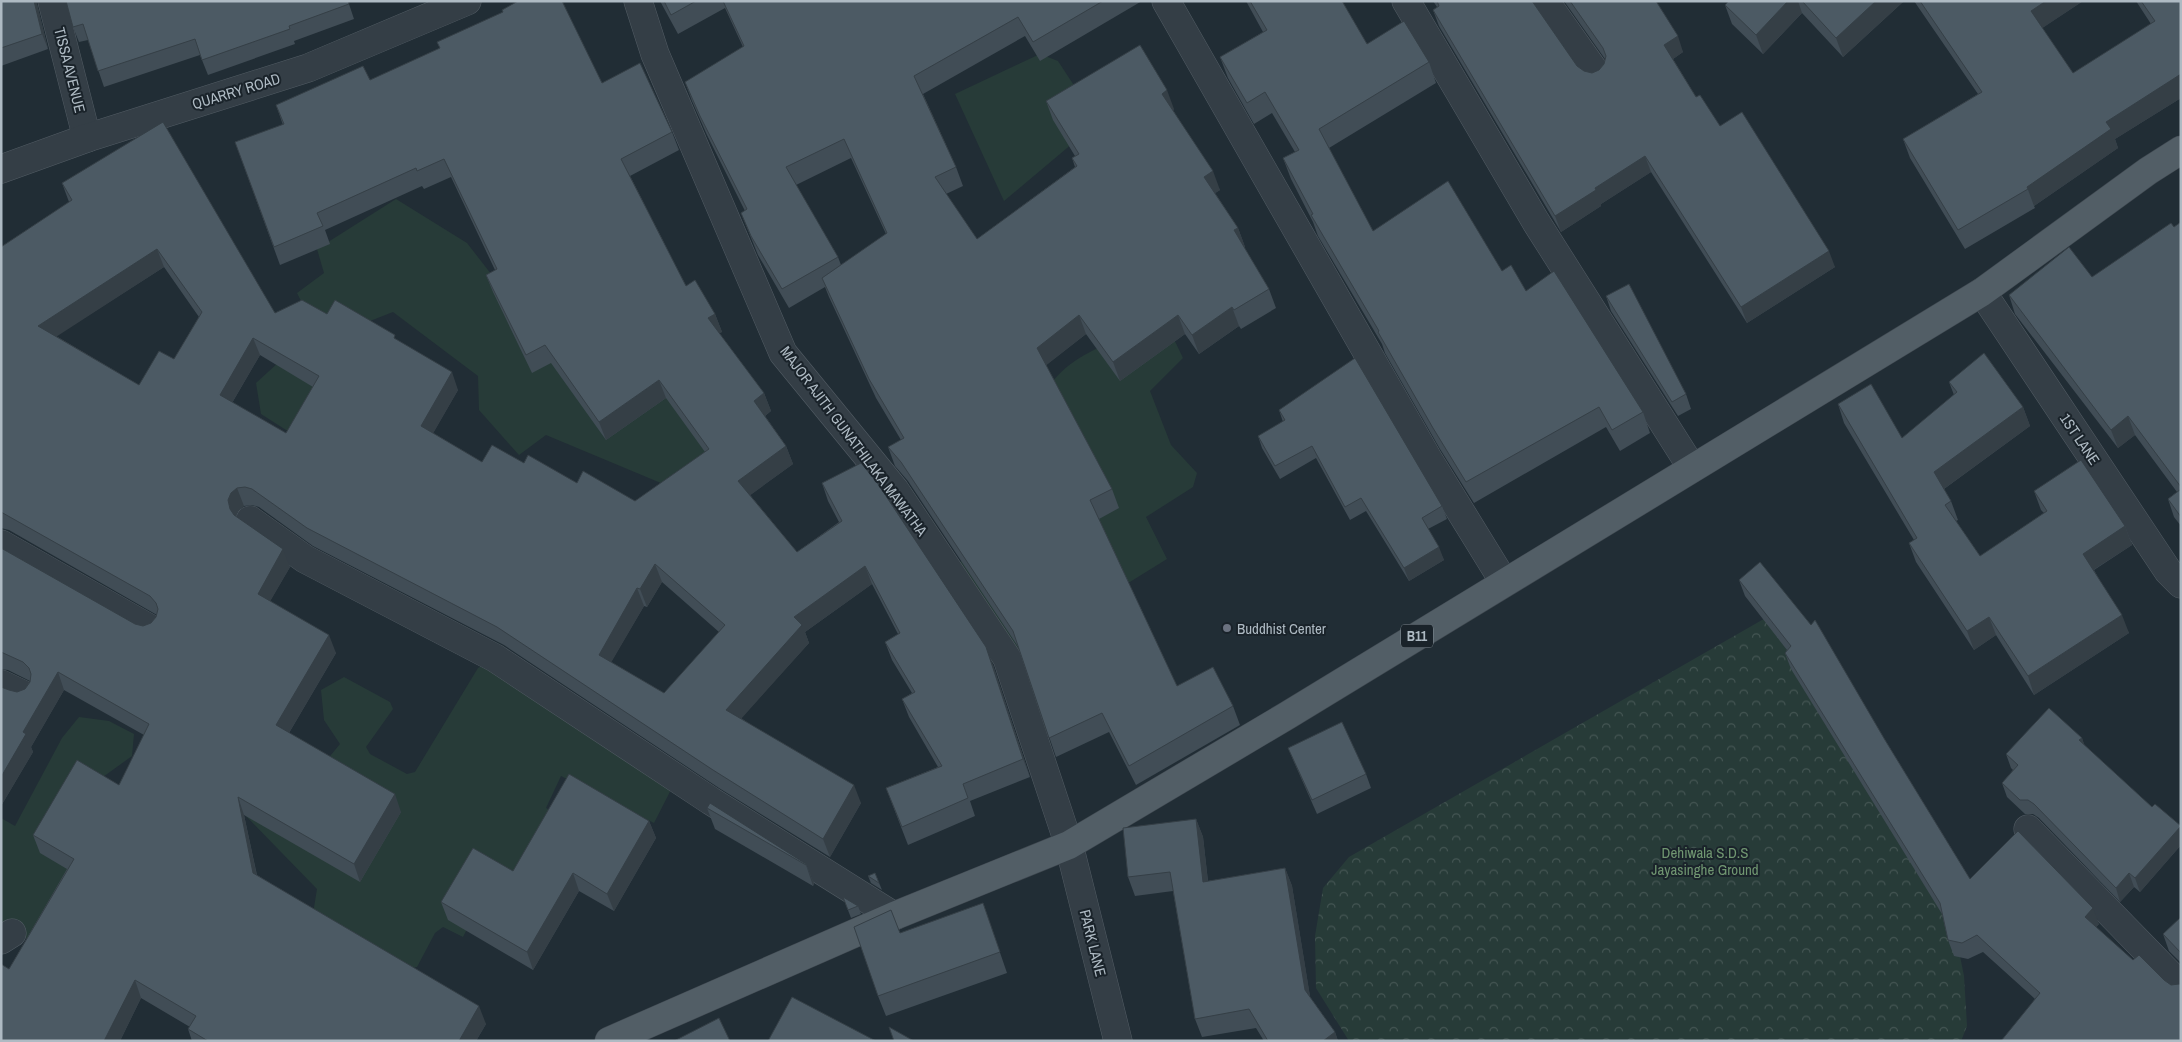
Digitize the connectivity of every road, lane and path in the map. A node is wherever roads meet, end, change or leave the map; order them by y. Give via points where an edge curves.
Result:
1 (52, 1) edge
2 (467, 1) edge
3 (638, 1) edge
4 (1166, 1) edge
5 (1406, 1) edge
6 (1545, 1) edge
7 (1596, 73) edge
8 (87, 138) junction
9 (2181, 150) edge
10 (1, 169) edge
11 (1982, 292) junction
12 (1692, 468) junction
13 (250, 520) dead end
14 (1, 544) edge
15 (1504, 582) junction
16 (2181, 584) edge
17 (149, 628) edge
18 (2028, 828) dead end
19 (1069, 845) junction
20 (894, 916) junction
21 (2181, 986) edge
22 (609, 1041) edge
23 (1118, 1041) edge

1 - 8 street, TISSA AVENUE
2 - 8 street, QUARRY ROAD via 308,68
3 - 19 street, MAJOR AJITH GUNATHILAKA MAWATHA via 655,54 783,353 895,490 1002,648
4 - 15 street via 1427,457
5 - 12 street via 1536,222
6 - 7 street
8 - 10 street, QUARRY ROAD
9 - 11 main road, B11
11 - 12 main road, B11
11 - 16 street, 1ST LANE via 2168,570
12 - 15 main road, B11
13 - 20 street via 305,559 495,658 710,801
14 - 17 street
15 - 19 main road, B11
18 - 21 street
19 - 20 main road, B11
19 - 23 street, PARK LANE
20 - 22 main road, B11

